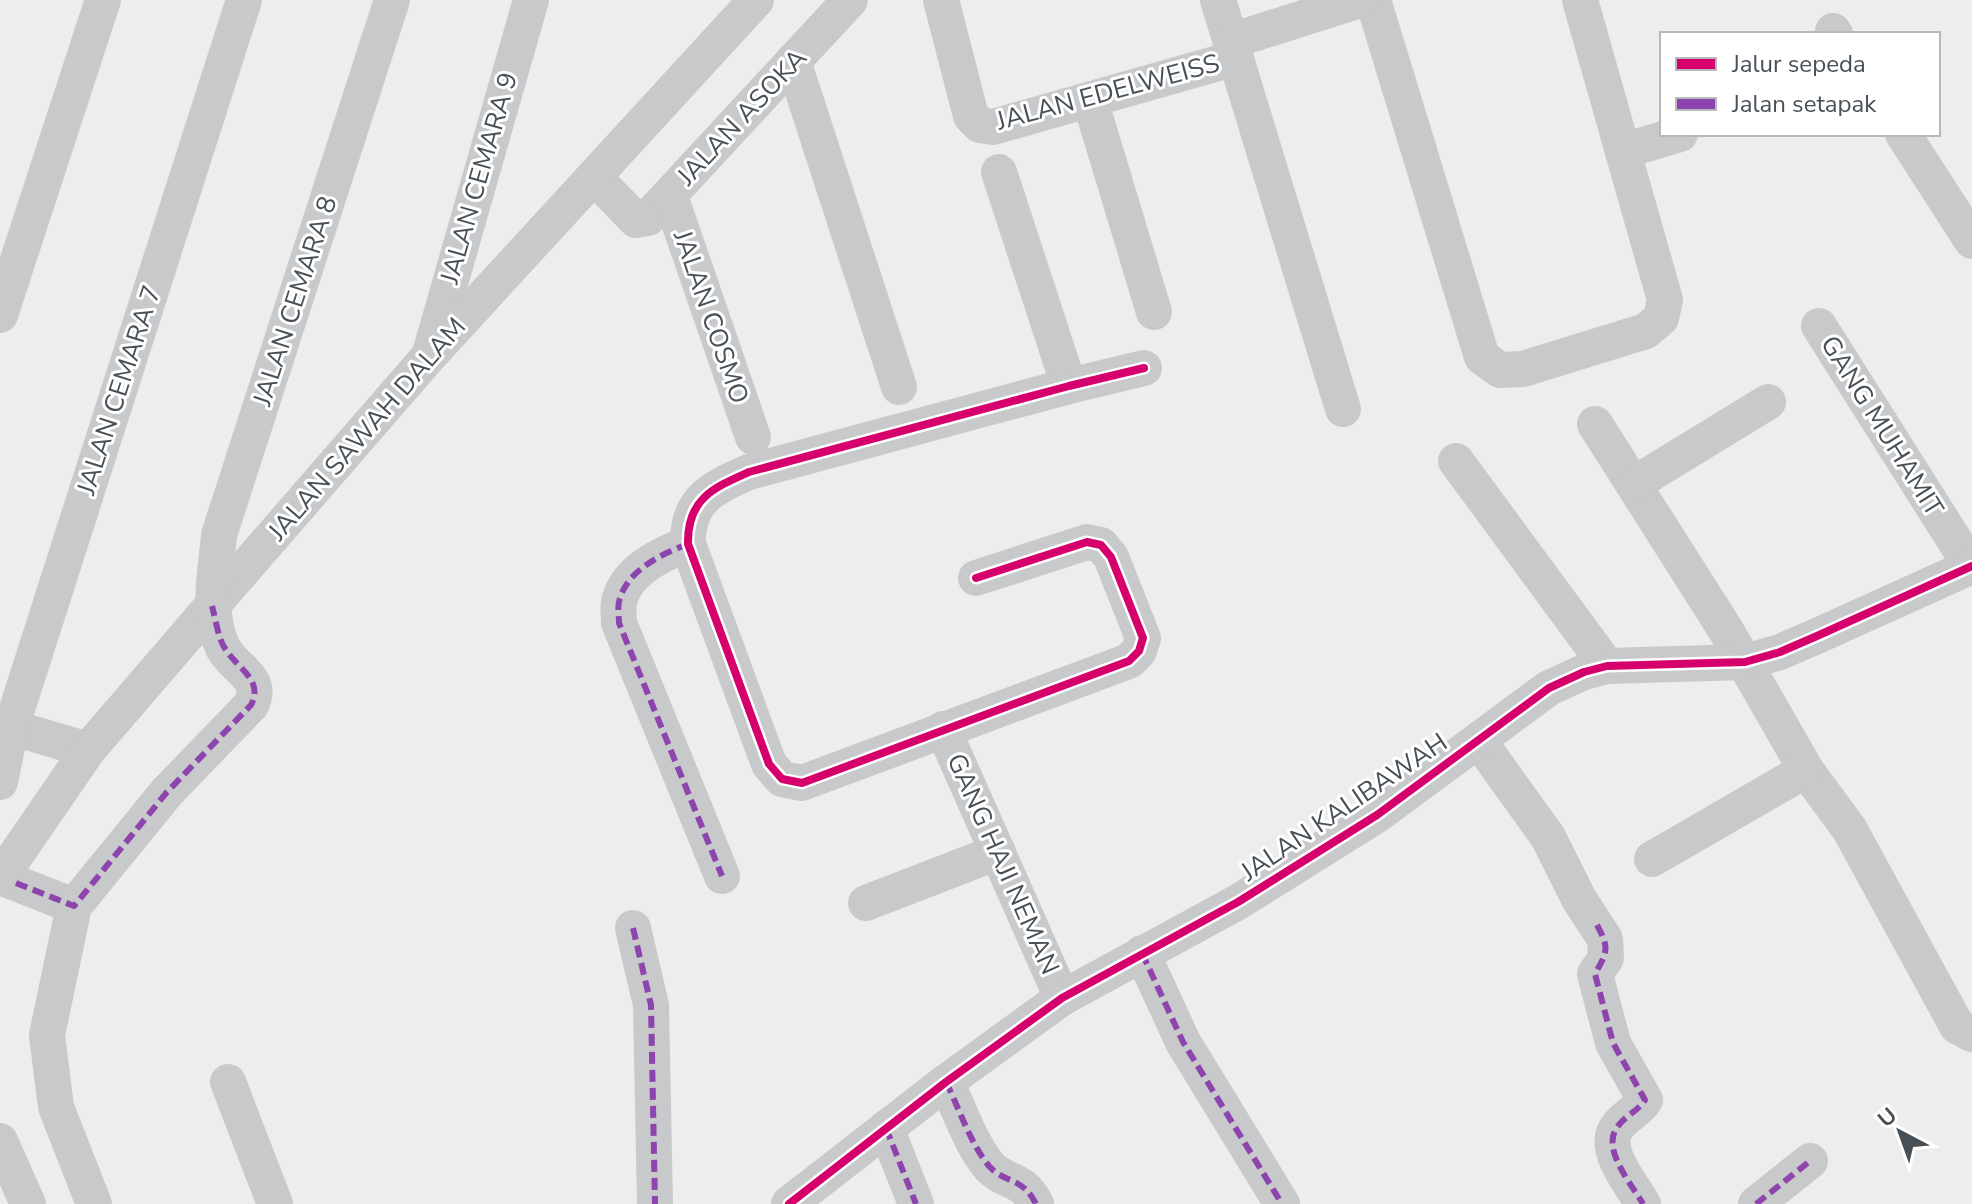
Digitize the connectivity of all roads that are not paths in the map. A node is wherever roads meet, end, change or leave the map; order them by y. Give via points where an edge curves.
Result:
1 (103, 0) edge
2 (244, 0) edge
3 (392, 0) edge
4 (531, 0) edge
5 (756, 0) edge
6 (850, 0) edge
7 (941, 0) edge
8 (1218, 0) edge
9 (1360, 0) edge
10 (1373, 0) edge
11 (1580, 0) edge
12 (1234, 49) junction
13 (793, 61) junction
14 (1090, 100) junction
15 (1673, 136) edge
16 (1904, 136) edge
17 (1623, 151) junction
18 (999, 172) dead end
19 (600, 183) junction
20 (670, 196) junction
21 (1972, 241) edge
22 (1154, 312) dead end
23 (0, 315) edge
24 (1819, 326) dead end
25 (429, 356) junction
26 (1144, 368) dead end
27 (1069, 386) junction
28 (899, 387) dead end
29 (1768, 402) dead end
30 (1343, 409) dead end
31 (1595, 424) dead end
32 (753, 437) dead end
33 (1456, 461) dead end
34 (1634, 484) junction
35 (688, 544) junction
36 (1972, 567) edge
37 (976, 578) dead end
38 (212, 606) junction
39 (1745, 662) junction
40 (1607, 666) junction
41 (5, 726) edge
42 (943, 729) junction
43 (1479, 741) junction
44 (88, 750) junction
45 (1806, 770) junction
46 (0, 782) edge
47 (998, 852) junction
48 (1652, 859) dead end
49 (722, 876) dead end
50 (4, 879) edge
51 (63, 900) junction
52 (866, 903) dead end
53 (633, 928) dead end
54 (1142, 953) junction
55 (1062, 998) junction
56 (1972, 1034) edge
57 (228, 1082) dead end
58 (946, 1082) junction
59 (886, 1128) junction
60 (0, 1141) edge
61 (1810, 1161) dead end
62 (28, 1204) edge
63 (94, 1204) edge
64 (275, 1204) edge
65 (655, 1204) edge
66 (789, 1204) edge
67 (916, 1204) edge
68 (1036, 1204) edge
69 (1282, 1204) edge
70 (1643, 1204) edge
71 (1756, 1204) edge

1 - 23 street
2 - 41 street, JALAN CEMARA 7
3 - 38 street, JALAN CEMARA 8 via 219,535
4 - 25 street, JALAN CEMARA 9
5 - 19 street, JALAN SAWAH DALAM
6 - 13 street, JALAN ASOKA
7 - 14 street, JALAN EDELWEISS via 971,116 980,125 993,127
8 - 12 street
9 - 12 street, JALAN EDELWEISS
10 - 17 street via 1482,357 1500,370 1523,369 1646,331 1661,318 1665,300
11 - 17 street
12 - 14 street, JALAN EDELWEISS
12 - 30 street
13 - 20 street, JALAN ASOKA
13 - 28 street
14 - 22 street
15 - 17 street
16 - 21 street
18 - 27 street
19 - 20 street, JALAN ASOKA via 636,220 648,218
19 - 25 street, JALAN SAWAH DALAM
20 - 32 street, JALAN COSMO
24 - 36 street, GANG MUHAMIT
25 - 38 street, JALAN SAWAH DALAM
26 - 27 street
27 - 35 street via 749,472 718,486 698,504 688,523
29 - 34 street
31 - 34 street
33 - 40 street
34 - 39 street
35 - 42 street via 769,764 782,779 802,783
35 - 49 street via 669,551 626,583 619,623
36 - 39 street, JALAN KALIBAWAH via 1793,647
37 - 42 street via 1087,542 1101,545 1111,557 1143,638 1129,661
38 - 44 street, JALAN SAWAH DALAM
38 - 51 street via 224,648 255,684 251,705
39 - 40 street, JALAN KALIBAWAH
39 - 45 street
40 - 43 street, JALAN KALIBAWAH via 1549,688
41 - 44 street
41 - 46 street, JALAN CEMARA 7
42 - 47 street, GANG HAJI NEMAN
43 - 54 street, JALAN KALIBAWAH via 1377,815 1238,902
43 - 70 street via 1548,837 1605,939 1606,958 1595,974 1599,993 1613,1043 1645,1100 1620,1123 1611,1146
44 - 50 street, JALAN SAWAH DALAM
45 - 48 street
45 - 56 street via 1850,830 1957,1026
47 - 52 street
47 - 55 street, GANG HAJI NEMAN
50 - 51 street
51 - 63 street via 47,1035 56,1107
53 - 65 street via 651,1005
54 - 55 street, JALAN KALIBAWAH
54 - 69 street via 1183,1042
55 - 58 street, JALAN KALIBAWAH
57 - 64 street
58 - 59 street, JALAN KALIBAWAH
58 - 68 street via 990,1166 1021,1184
59 - 66 street, JALAN KALIBAWAH
59 - 67 street
60 - 62 street
61 - 71 street

